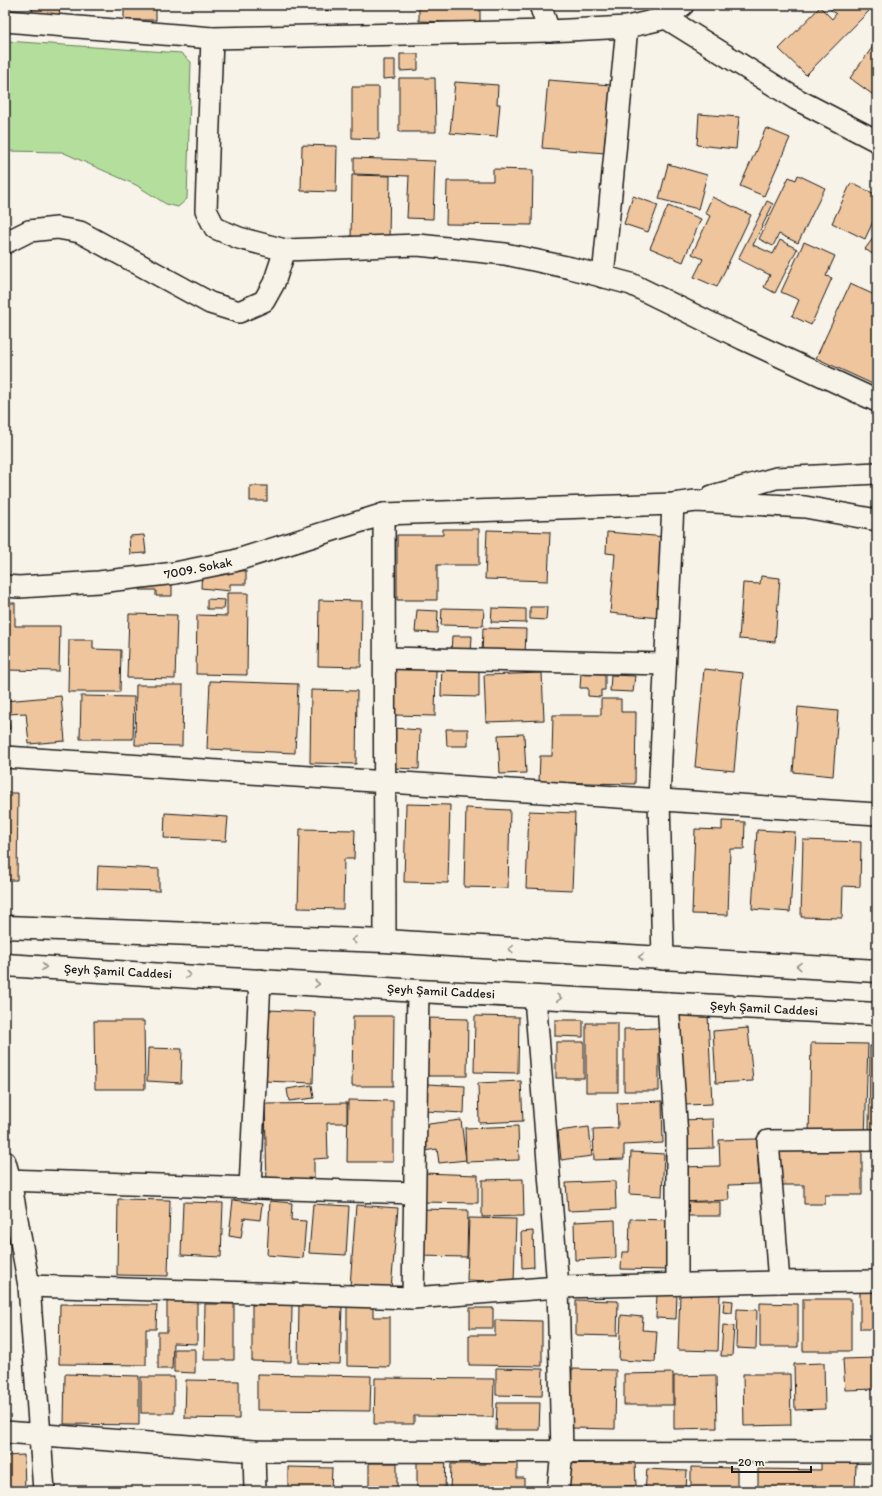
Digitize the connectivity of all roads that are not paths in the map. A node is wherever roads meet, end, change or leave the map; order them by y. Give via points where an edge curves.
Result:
1 (540, 5) edge
2 (683, 5) edge
3 (666, 18) junction
4 (5, 22) edge
5 (627, 27) junction
6 (549, 31) junction
7 (212, 38) junction
8 (877, 141) edge
9 (5, 243) edge
10 (285, 250) junction
11 (603, 276) junction
12 (877, 401) edge
13 (877, 473) edge
14 (696, 501) junction
15 (672, 504) junction
16 (384, 514) junction
17 (877, 520) edge
18 (5, 586) edge
19 (385, 658) junction
20 (665, 664) junction
21 (5, 757) edge
22 (385, 782) junction
23 (659, 799) junction
24 (877, 814) edge
25 (5, 927) edge
26 (386, 941) junction
27 (663, 958) junction
28 (5, 965) edge
29 (877, 971) edge
30 (260, 980) junction
31 (418, 990) junction
32 (535, 997) junction
33 (668, 1003) junction
34 (877, 1014) edge
35 (877, 1140) edge
36 (7, 1174) edge
37 (250, 1188) junction
38 (414, 1193) junction
39 (877, 1281) edge
40 (779, 1282) junction
41 (677, 1284) junction
42 (29, 1286) junction
43 (558, 1287) junction
44 (413, 1298) junction
45 (5, 1432) edge
46 (40, 1434) junction
47 (254, 1451) junction
48 (562, 1452) junction
49 (877, 1452) edge
50 (44, 1491) edge
51 (255, 1491) edge
52 (558, 1491) edge

1 - 6 street
2 - 3 street
3 - 5 street
3 - 8 street via 796,100
4 - 7 street
5 - 6 street
5 - 11 street
6 - 7 street
7 - 10 street via 206,210 215,228 239,238
9 - 10 street via 29,230 57,228 80,232 210,303 239,312 264,301 274,283
10 - 11 street via 418,244 506,254
11 - 12 street via 631,284
13 - 14 street via 776,478
14 - 15 street, 7009. Sokak
14 - 17 street via 805,507
15 - 16 street, 7009. Sokak
15 - 20 street
16 - 18 street, 7009. Sokak via 234,561 175,573 99,582
16 - 19 street
19 - 20 street
19 - 22 street
20 - 23 street
21 - 22 street
22 - 23 street
22 - 26 street
23 - 24 street
23 - 27 street
26 -> 25 main road
27 -> 26 main road
29 -> 27 main road
28 -> 30 main road, Şeyh Şamil Caddesi
30 -> 31 main road, Şeyh Şamil Caddesi
30 - 37 street
31 - 32 main road, Şeyh Şamil Caddesi
31 - 38 street
32 -> 33 main road, Şeyh Şamil Caddesi
32 - 43 street
33 - 34 main road, Şeyh Şamil Caddesi
33 - 41 street via 677,1136
35 - 40 street via 768,1141
36 - 37 street
36 - 42 street
37 - 38 street
38 - 44 street
39 - 40 street
40 - 41 street
41 - 43 street
42 - 44 street
42 - 46 street
43 - 44 street
43 - 48 street
45 - 46 street
46 - 47 street
46 - 50 street
47 - 48 street
47 - 51 street
48 - 49 street
48 - 52 street

